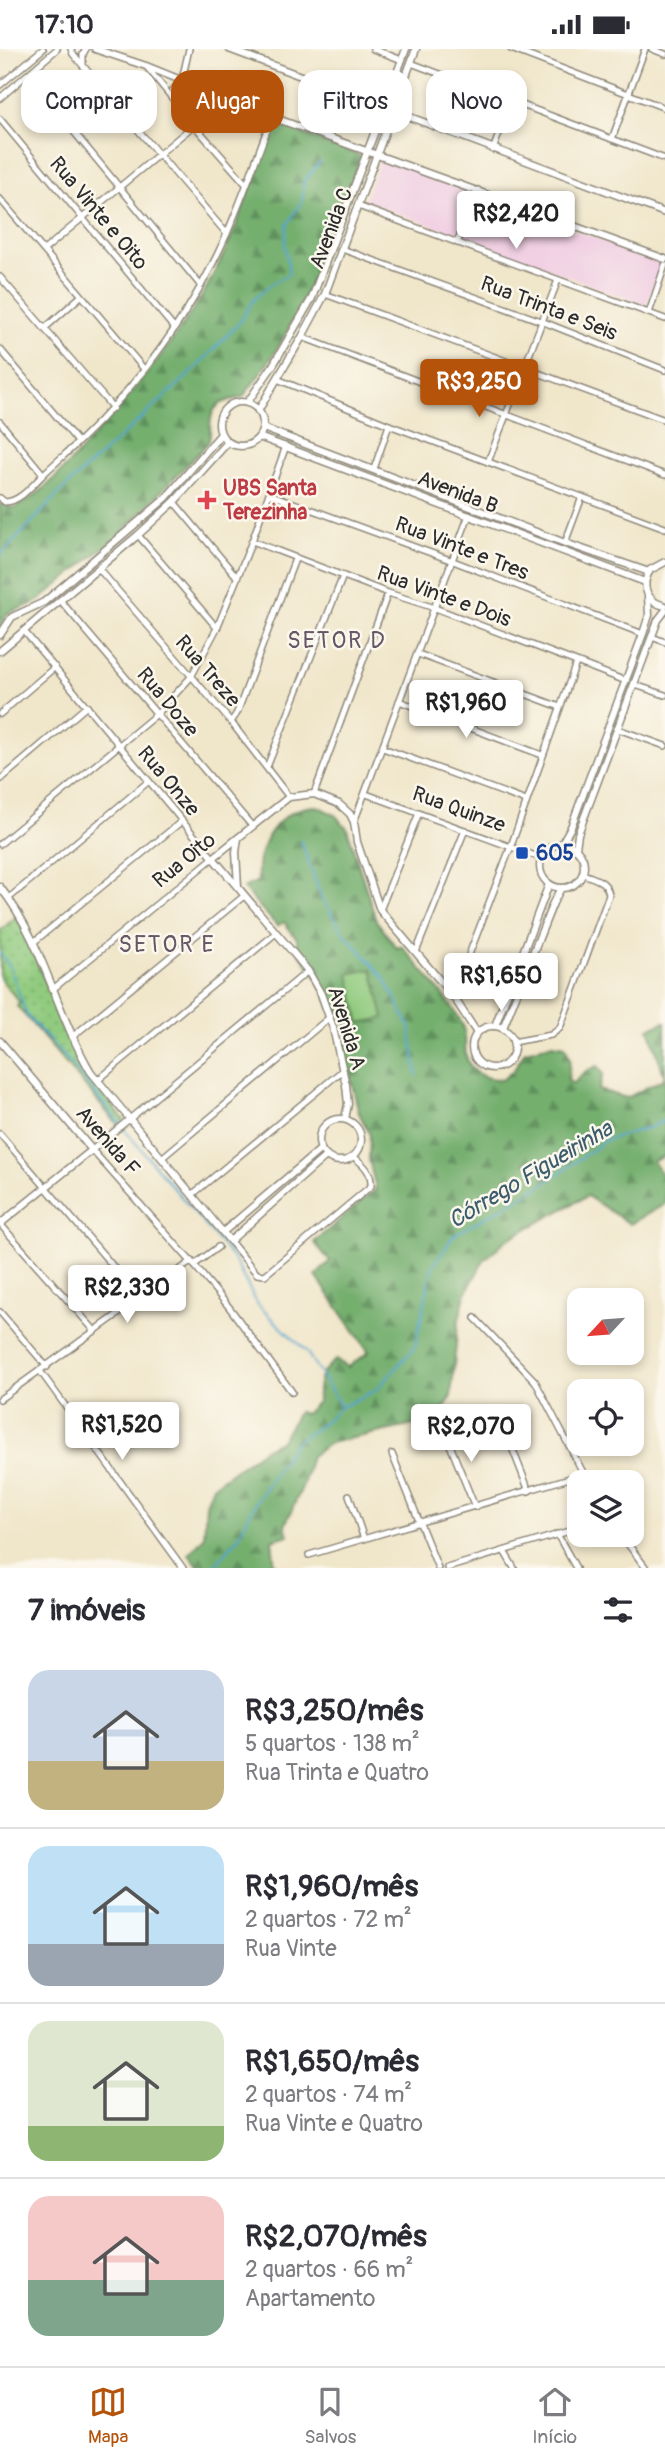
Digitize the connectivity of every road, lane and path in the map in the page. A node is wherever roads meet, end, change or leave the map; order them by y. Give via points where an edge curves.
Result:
1 (43, 49) edge
2 (57, 49) edge
3 (71, 49) edge
4 (86, 49) edge
5 (95, 49) edge
6 (189, 49) edge
7 (229, 49) edge
8 (373, 49) edge
9 (406, 49) edge
10 (416, 49) edge
11 (511, 49) edge
12 (645, 49) edge
13 (652, 49) edge
14 (665, 54) edge
15 (402, 60) junction
16 (411, 63) junction
17 (146, 66) junction
18 (84, 68) junction
19 (33, 70) edge
20 (184, 70) edge
21 (398, 70) edge
22 (408, 70) edge
23 (429, 70) edge
24 (171, 76) edge
25 (298, 76) edge
26 (21, 80) edge
27 (0, 85) edge
28 (629, 94) junction
29 (171, 97) edge
30 (0, 98) edge
31 (527, 107) edge
32 (665, 108) edge
33 (0, 118) edge
34 (412, 120) edge
35 (284, 121) edge
36 (75, 133) edge
37 (185, 133) edge
38 (201, 133) edge
39 (266, 133) edge
40 (375, 133) edge
41 (385, 133) edge
42 (499, 133) edge
43 (612, 139) junction
44 (493, 150) junction
45 (369, 151) junction
46 (378, 154) junction
47 (158, 156) junction
48 (665, 159) edge
49 (246, 184) junction
50 (120, 187) junction
51 (478, 190) junction
52 (0, 199) edge
53 (358, 206) junction
54 (665, 213) edge
55 (82, 218) junction
56 (227, 235) junction
57 (457, 243) junction
58 (342, 249) junction
59 (44, 250) junction
60 (665, 259) edge
61 (665, 265) edge
62 (0, 277) edge
63 (558, 280) junction
64 (7, 284) junction
65 (201, 286) junction
66 (0, 289) edge
67 (325, 294) junction
68 (81, 296) junction
69 (649, 313) junction
70 (665, 319) edge
71 (541, 321) junction
72 (45, 327) junction
73 (174, 328) junction
74 (302, 337) junction
75 (0, 349) edge
76 (7, 357) junction
77 (0, 362) edge
78 (524, 367) junction
79 (144, 369) junction
80 (665, 370) edge
81 (277, 379) junction
82 (247, 403) junction
83 (113, 408) junction
84 (258, 411) junction
85 (506, 415) junction
86 (665, 421) edge
87 (0, 422) edge
88 (389, 425) junction
89 (263, 428) junction
90 (221, 434) junction
91 (259, 437) junction
92 (78, 442) junction
93 (228, 442) junction
94 (286, 446) junction
95 (488, 462) junction
96 (374, 470) junction
97 (43, 474) junction
98 (665, 475) edge
99 (269, 494) junction
100 (582, 497) junction
101 (0, 498) edge
102 (174, 502) junction
103 (469, 515) junction
104 (665, 528) edge
105 (138, 535) junction
106 (252, 541) junction
107 (565, 543) junction
108 (295, 559) junction
109 (453, 561) junction
110 (664, 562) edge
111 (99, 569) junction
112 (649, 572) junction
113 (343, 576) junction
114 (237, 577) junction
115 (645, 582) junction
116 (387, 593) junction
117 (648, 596) junction
118 (60, 600) junction
119 (435, 608) junction
120 (665, 609) edge
121 (21, 612) junction
122 (30, 625) junction
123 (5, 627) junction
124 (218, 628) junction
125 (21, 633) junction
126 (643, 634) junction
127 (0, 635) edge
128 (652, 637) junction
129 (665, 642) edge
130 (0, 651) edge
131 (418, 654) junction
132 (576, 663) junction
133 (55, 667) junction
134 (191, 677) junction
135 (625, 681) junction
136 (635, 685) junction
137 (665, 695) edge
138 (400, 701) junction
139 (87, 706) junction
140 (559, 707) junction
141 (158, 713) junction
142 (0, 714) edge
143 (231, 722) junction
144 (618, 729) junction
145 (119, 745) junction
146 (665, 746) edge
147 (383, 748) junction
148 (542, 755) junction
149 (267, 767) junction
150 (0, 780) edge
151 (149, 781) junction
152 (314, 794) junction
153 (366, 794) junction
154 (289, 797) junction
155 (526, 801) junction
156 (419, 813) junction
157 (182, 821) junction
158 (354, 822) junction
159 (252, 826) junction
160 (465, 830) junction
161 (238, 838) junction
162 (562, 843) junction
163 (0, 844) edge
164 (511, 846) junction
165 (576, 848) junction
166 (541, 857) junction
167 (213, 858) junction
168 (583, 874) junction
169 (549, 884) junction
170 (0, 887) edge
171 (561, 888) junction
172 (239, 889) junction
173 (244, 896) junction
174 (9, 898) junction
175 (380, 909) junction
176 (276, 933) junction
177 (35, 941) junction
178 (416, 952) junction
179 (308, 971) junction
180 (53, 989) junction
181 (453, 996) junction
182 (330, 1017) junction
183 (499, 1027) junction
184 (477, 1033) junction
185 (72, 1037) junction
186 (0, 1041) edge
187 (513, 1042) junction
188 (343, 1070) junction
189 (98, 1080) junction
190 (132, 1119) junction
191 (345, 1119) junction
192 (0, 1134) edge
193 (321, 1149) junction
194 (92, 1150) junction
195 (326, 1156) junction
196 (163, 1157) junction
197 (354, 1157) junction
198 (44, 1188) junction
199 (192, 1194) junction
200 (0, 1224) edge
201 (223, 1232) junction
202 (230, 1241) junction
203 (218, 1247) dead end
204 (193, 1263) junction
205 (141, 1299) junction
206 (0, 1313) edge
207 (475, 1318) dead end
208 (95, 1331) junction
209 (47, 1367) junction
210 (40, 1371) junction
211 (292, 1392) dead end
212 (0, 1399) edge
213 (498, 1412) dead end
214 (444, 1430) dead end
215 (392, 1454) dead end
216 (581, 1470) edge
217 (567, 1479) edge
218 (529, 1491) junction
219 (348, 1495) dead end
220 (475, 1507) junction
221 (419, 1523) junction
222 (567, 1531) edge
223 (557, 1534) junction
224 (364, 1539) junction
225 (630, 1547) edge
226 (504, 1551) junction
227 (309, 1555) dead end
228 (183, 1568) edge
229 (438, 1568) edge
230 (447, 1568) edge
231 (514, 1568) edge
232 (576, 1568) edge
233 (646, 1568) edge

1 - 27 street
2 - 19 street
3 - 18 street
4 - 18 street
5 - 17 street
6 - 20 street
7 - 25 street
8 - 15 street
9 - 15 street, Avenida C
10 - 16 street, Avenida C
11 - 28 street
12 - 28 street
13 - 14 street
15 - 21 street, Avenida C
16 - 22 street, Avenida C
16 - 23 street
17 - 24 street
17 - 29 street
18 - 47 street
26 - 30 street
28 - 32 street
28 - 43 street
31 - 43 street
33 - 55 street, Rua Vinte e Oito
34 - 44 street
35 - 45 street
36 - 50 street
37 - 47 street
38 - 49 street
39 - 49 street
40 - 45 street, Avenida C
41 - 46 street, Avenida C
42 - 44 street
43 - 48 street
44 - 54 street
45 - 46 street
45 - 82 street, Avenida C via 312,298
46 - 51 street
46 - 53 street, Avenida C
47 - 50 street
47 - 56 street
49 - 56 street
50 - 55 street
50 - 65 street
51 - 57 street
51 - 60 street
52 - 59 street
53 - 57 street
53 - 58 street, Avenida C
55 - 59 street
55 - 73 street, Rua Vinte e Oito
56 - 65 street
57 - 63 street
58 - 67 street, Avenida C
58 - 71 street, Rua Trinta e Seis
59 - 68 street
61 - 69 street
62 - 64 street
63 - 69 street
63 - 71 street, Avenida B
64 - 66 street
64 - 72 street
65 - 73 street
67 - 74 street, Avenida C
67 - 78 street
68 - 72 street
68 - 79 street
69 - 70 street
71 - 78 street, Avenida B
71 - 80 street, Rua Trinta e Seis
72 - 83 street
73 - 79 street
74 - 81 street, Avenida C
74 - 85 street
75 - 76 street
76 - 77 street
76 - 92 street
78 - 85 street, Avenida B
78 - 86 street
79 - 83 street
81 - 84 street, Avenida C
81 - 88 street
82 - 84 street
82 - 90 street, Avenida C via 233,403 222,411
83 - 92 street
84 - 89 street
85 - 95 street, Avenida B
85 - 98 street
87 - 97 street
88 - 95 street
88 - 96 street
89 - 91 street
89 - 96 street, Avenida B
90 - 93 street
90 - 121 street, Avenida C via 166,498 44,602
91 - 93 street via 250,445
91 - 94 street, Avenida B
92 - 97 street
93 - 102 street
94 - 99 street
94 - 103 street, Avenida B
95 - 100 street
96 - 107 street, Avenida B
97 - 101 street via 11,502
99 - 106 street
99 - 109 street, Rua Vinte e Tres
100 - 104 street
100 - 107 street
102 - 105 street
102 - 114 street
103 - 109 street
103 - 115 street, Avenida B
105 - 111 street
105 - 124 street
106 - 108 street, Rua Vinte e Dois
106 - 114 street
107 - 112 street, Avenida B
108 - 113 street, Rua Vinte e Dois
108 - 143 street
109 - 119 street
109 - 126 street, Rua Vinte e Tres
110 - 112 street
111 - 118 street
111 - 134 street, Rua Treze
112 - 115 street
113 - 116 street, Rua Vinte e Dois
113 - 149 street
114 - 124 street
115 - 117 street
116 - 119 street, Rua Vinte e Dois
116 - 152 street
117 - 120 street
117 - 126 street
118 - 122 street
118 - 141 street, Rua Doze
119 - 131 street
119 - 132 street, Rua Vinte e Dois
120 - 128 street
121 - 122 street via 29,615
121 - 123 street, Avenida C
122 - 125 street
123 - 125 street via 11,635
123 - 127 street, Avenida C
124 - 134 street
125 - 130 street
125 - 133 street
126 - 135 street
128 - 129 street
128 - 136 street
131 - 138 street
131 - 140 street
132 - 135 street, Rua Vinte e Dois
132 - 140 street
133 - 139 street
133 - 142 street
134 - 141 street
134 - 143 street, Rua Treze
135 - 162 street
136 - 137 street
136 - 144 street
138 - 147 street
138 - 148 street
139 - 145 street
139 - 150 street
140 - 148 street
141 - 145 street
141 - 159 street, Rua Doze
143 - 149 street, Rua Treze
144 - 146 street
144 - 165 street
145 - 151 street, Rua Onze
145 - 163 street, Rua Onze
147 - 153 street
147 - 155 street
148 - 155 street
149 - 154 street, Rua Treze
151 - 157 street, Rua Onze
151 - 174 street
152 - 154 street
152 - 158 street via 332,800
153 - 156 street, Rua Quinze
153 - 158 street
154 - 159 street, Rua Oito
155 - 164 street
156 - 160 street, Rua Quinze
156 - 175 street
157 - 167 street, Rua Onze
157 - 177 street
158 - 175 street
159 - 161 street, Rua Oito
160 - 164 street, Rua Quinze
160 - 178 street
161 - 167 street, Rua Oito
161 - 172 street
162 - 165 street
162 - 166 street via 549,847
164 - 166 street, Rua Quinze
164 - 181 street
165 - 168 street via 584,860
166 - 169 street via 541,872
167 - 172 street, Avenida A
167 - 180 street, Rua Oito
168 - 171 street via 576,884
168 - 187 street via 602,881 610,895 560,1028 551,1035
169 - 171 street
169 - 183 street
170 - 174 street
171 - 183 street
172 - 173 street, Avenida A
173 - 176 street, Avenida A
173 - 185 street
174 - 177 street
175 - 178 street
176 - 179 street, Avenida A
176 - 189 street
177 - 180 street
178 - 181 street
179 - 182 street, Avenida A
179 - 190 street
180 - 185 street
181 - 184 street
182 - 188 street, Avenida A
182 - 196 street
183 - 184 street via 488,1026
183 - 187 street
184 - 187 street via 472,1053 488,1067 508,1062
185 - 189 street
186 - 194 street, Avenida F
188 - 191 street, Avenida A via 348,1104
188 - 199 street
189 - 190 street
190 - 194 street
190 - 196 street
191 - 193 street via 326,1123 319,1135
191 - 197 street, Avenida A via 357,1126 362,1139
192 - 198 street
193 - 195 street
193 - 201 street
194 - 198 street
194 - 204 street, Avenida F
195 - 197 street via 337,1161
195 - 202 street
196 - 199 street
197 - 202 street via 365,1166 371,1186 265,1275 257,1274
198 - 200 street
198 - 205 street
199 - 201 street
200 - 208 street
201 - 202 street
203 - 204 street
204 - 205 street
204 - 211 street, Avenida F
205 - 208 street
206 - 209 street
207 - 216 street via 536,1381
208 - 209 street
209 - 210 street
210 - 212 street
210 - 228 street
213 - 218 street
214 - 220 street
215 - 221 street
217 - 218 street
218 - 220 street
219 - 224 street
220 - 221 street
221 - 224 street
221 - 229 street
222 - 223 street
223 - 226 street
223 - 232 street
224 - 227 street
225 - 233 street
226 - 230 street
226 - 231 street

